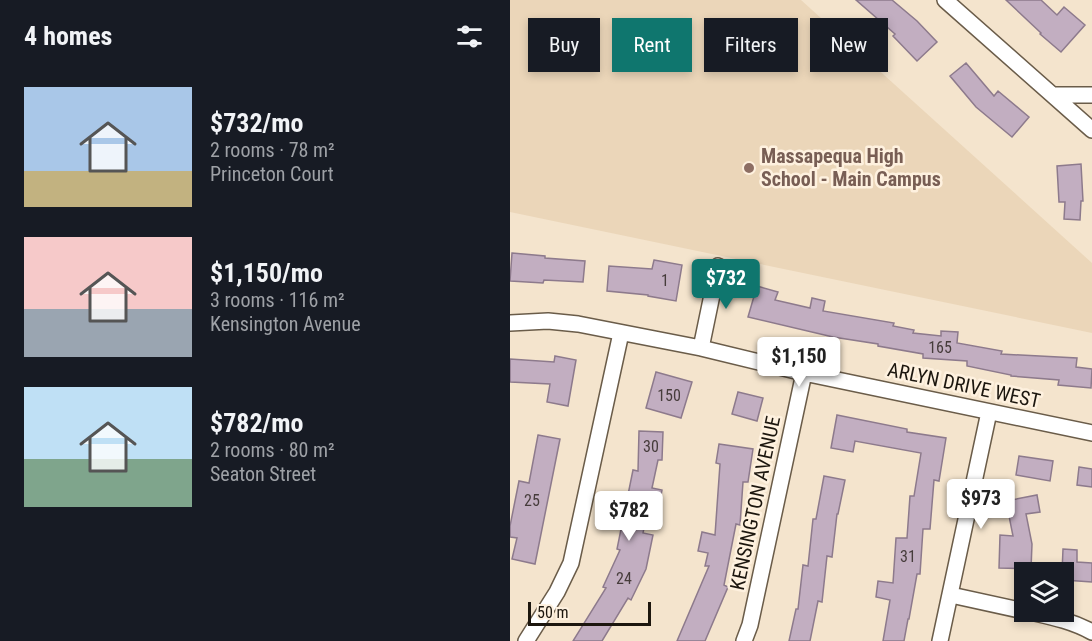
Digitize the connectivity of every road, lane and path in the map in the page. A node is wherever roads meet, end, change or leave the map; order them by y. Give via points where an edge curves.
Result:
1 (945, 0) edge
2 (1092, 95) edge
3 (1053, 96) junction
4 (1092, 130) edge
5 (718, 266) dead end
6 (510, 323) edge
7 (621, 333) junction
8 (701, 348) junction
9 (804, 373) junction
10 (989, 412) junction
11 (1092, 433) edge
12 (951, 595) junction
13 (1014, 609) edge
14 (1071, 622) edge
15 (1092, 632) edge
16 (526, 641) edge
17 (744, 641) edge
18 (940, 641) edge

1 - 3 street
2 - 3 street
3 - 4 street
5 - 8 street
6 - 7 street, ARLYN DRIVE WEST via 549,321
7 - 8 street, ARLYN DRIVE WEST
7 - 16 street via 571,563
8 - 9 street, ARLYN DRIVE WEST
9 - 10 street, ARLYN DRIVE WEST
9 - 17 street, KENSINGTON AVENUE
10 - 11 street, ARLYN DRIVE WEST
10 - 12 street
12 - 13 street
12 - 18 street
14 - 15 street

